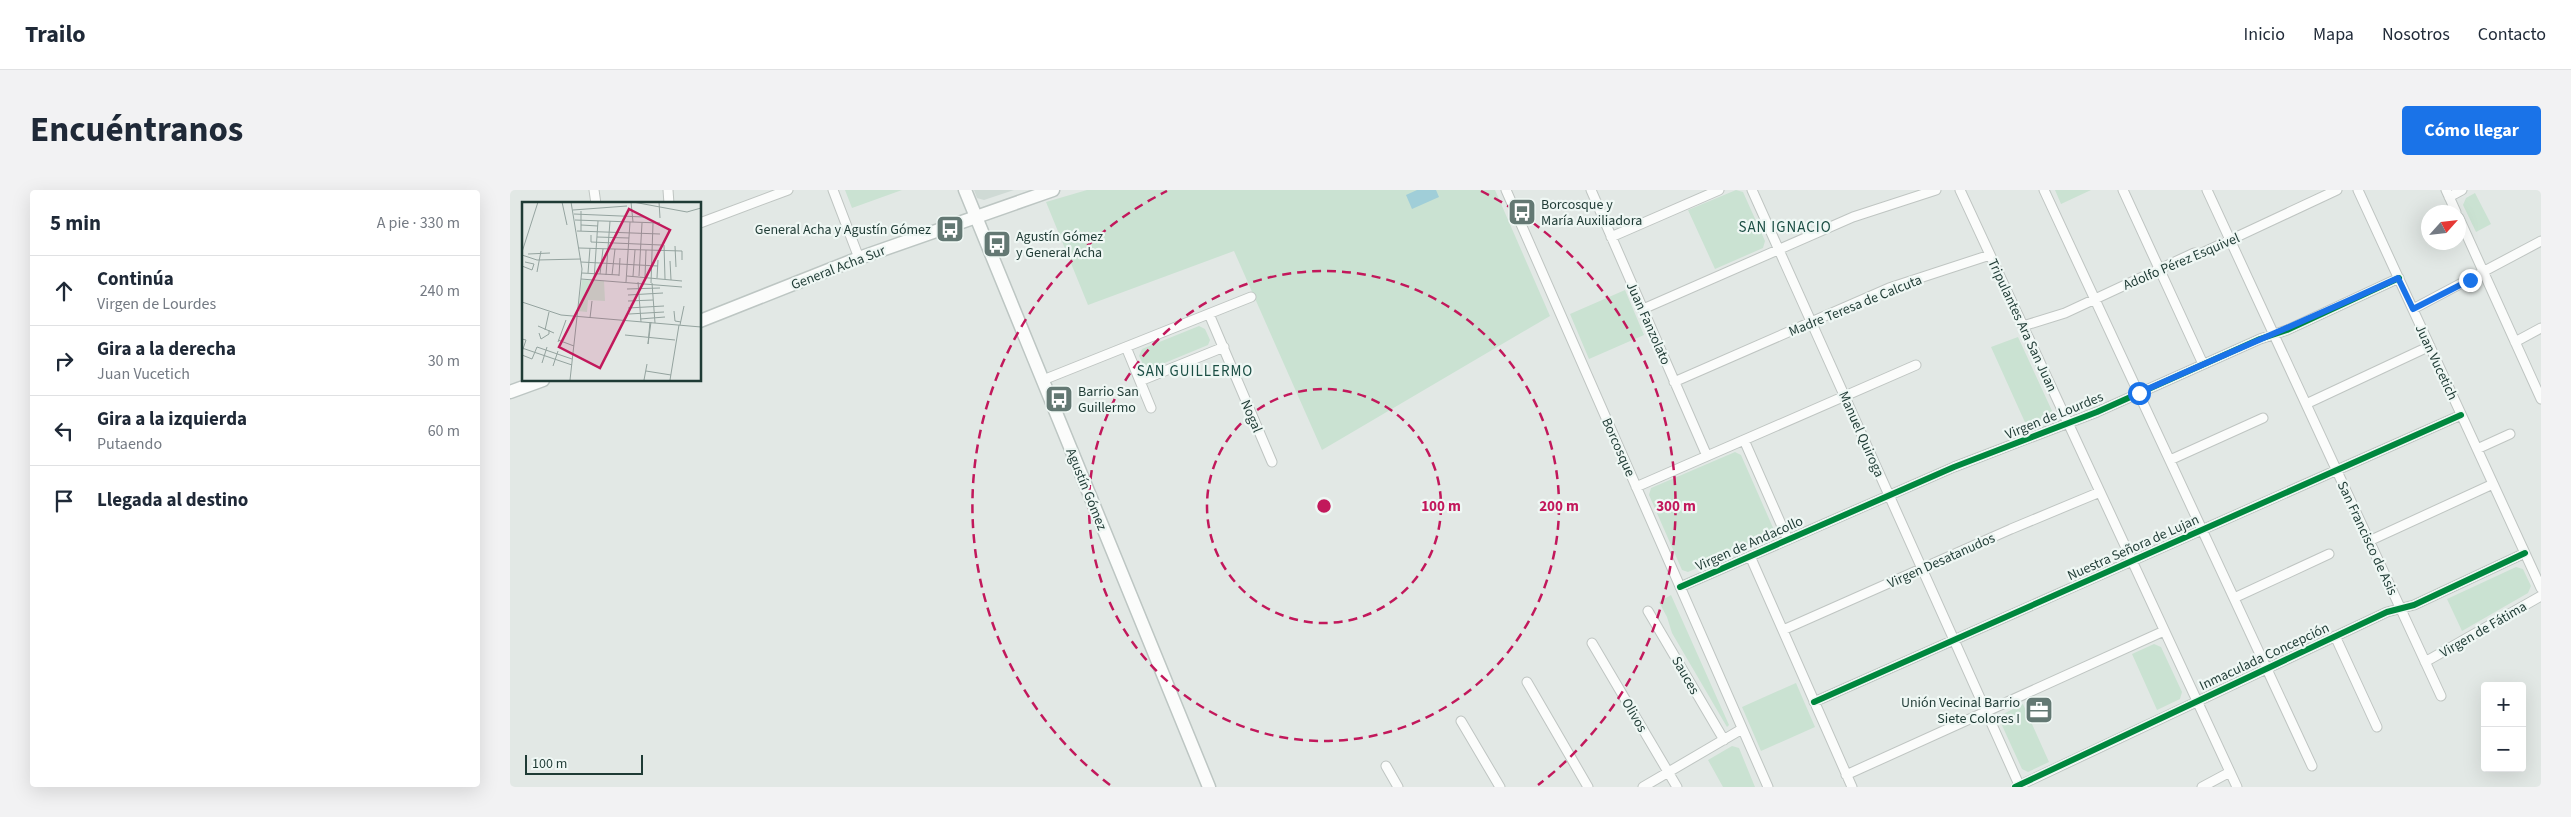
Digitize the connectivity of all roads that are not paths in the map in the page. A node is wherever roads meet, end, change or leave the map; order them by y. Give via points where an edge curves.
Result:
1 (788, 190) edge
2 (833, 190) edge
3 (965, 190) edge
4 (1053, 190) edge
5 (1591, 190) edge
6 (1719, 190) edge
7 (1752, 190) edge
8 (1936, 190) edge
9 (1960, 190) edge
10 (2044, 190) edge
11 (2123, 190) edge
12 (2207, 190) edge
13 (2337, 190) edge
14 (2358, 190) edge
15 (2462, 190) edge
16 (1510, 191) edge
17 (2447, 193) edge
18 (2453, 205) edge
19 (976, 216) junction
20 (701, 223) edge
21 (2466, 235) edge
22 (1611, 237) junction
23 (2230, 240) junction
24 (2541, 241) edge
25 (1779, 250) junction
26 (1990, 255) junction
27 (859, 258) junction
28 (2159, 269) junction
29 (2484, 273) junction
30 (2398, 278) junction
31 (1251, 297) dead end
32 (2095, 299) junction
33 (2413, 309) junction
34 (1643, 310) junction
35 (1209, 314) junction
36 (701, 321) edge
37 (1812, 322) junction
38 (2023, 326) junction
39 (2541, 328) edge
40 (2274, 334) junction
41 (2516, 342) junction
42 (2430, 346) junction
43 (1126, 347) junction
44 (1224, 347) junction
45 (2203, 364) junction
46 (1916, 365) dead end
47 (1043, 380) junction
48 (540, 381) edge
49 (1140, 381) junction
50 (1674, 382) junction
51 (510, 392) edge
52 (2139, 393) junction
53 (1845, 396) junction
54 (2541, 398) edge
55 (2306, 404) junction
56 (1151, 408) dead end
57 (2461, 415) junction
58 (2263, 418) dead end
59 (2068, 423) junction
60 (2510, 434) dead end
61 (1744, 440) junction
62 (2477, 449) junction
63 (1707, 456) junction
64 (2170, 460) junction
65 (1272, 462) dead end
66 (2337, 470) junction
67 (2493, 484) junction
68 (1636, 487) junction
69 (2100, 492) junction
70 (1889, 495) junction
71 (1828, 522) joint
72 (2202, 530) junction
73 (1788, 540) junction
74 (2370, 542) junction
75 (2525, 553) junction
76 (2329, 554) dead end
77 (1750, 556) junction
78 (2132, 561) junction
79 (1922, 568) junction
80 (1680, 587) junction
81 (2541, 588) edge
82 (2541, 596) edge
83 (2234, 598) junction
84 (2400, 608) junction
85 (1648, 611) dead end
86 (1783, 630) junction
87 (2164, 631) junction
88 (2335, 636) junction
89 (1954, 640) junction
90 (1592, 643) dead end
91 (2425, 662) junction
92 (2266, 668) junction
93 (1527, 682) dead end
94 (2441, 696) dead end
95 (2197, 701) junction
96 (1814, 702) junction
97 (1986, 712) junction
98 (1461, 721) dead end
99 (2377, 727) dead end
100 (1742, 729) junction
101 (1724, 740) junction
102 (1386, 766) dead end
103 (2312, 766) dead end
104 (1668, 772) junction
105 (2230, 772) junction
106 (1846, 775) junction
107 (2018, 786) edge
108 (1209, 787) edge
109 (1398, 787) edge
110 (1500, 787) edge
111 (1588, 787) edge
112 (1643, 787) edge
113 (1677, 787) edge
114 (1768, 787) edge
115 (1852, 787) edge
116 (2202, 787) edge
117 (2237, 787) edge

1 - 20 street
2 - 27 street
3 - 19 main road, Agustín Gómez
4 - 19 main road, General Acha Sur
5 - 22 street, Juan Fanzolato
6 - 22 street
7 - 25 street, Manuel Quiroga
8 - 25 street via 1853,217
9 - 26 street, Tripulantes Ara San Juan
10 - 32 street
11 - 28 street
12 - 23 street, San Francisco de Asis
13 - 23 street, Adolfo Pérez Esquivel
14 - 30 street, Juan Vucetich
15 - 17 street
16 - 68 street, Borcosque
17 - 18 street
19 - 27 main road, General Acha Sur
19 - 47 main road, Agustín Gómez
21 - 29 street
22 - 34 street, Juan Fanzolato
23 - 28 street, Adolfo Pérez Esquivel
23 - 40 street, San Francisco de Asis
24 - 29 street
25 - 34 street
25 - 37 street, Manuel Quiroga
26 - 37 street, Madre Teresa de Calcuta via 1889,288
26 - 38 street, Tripulantes Ara San Juan
27 - 36 main road, General Acha Sur
28 - 32 street, Adolfo Pérez Esquivel
28 - 45 street
29 - 33 street
29 - 41 street
30 - 33 street, Juan Vucetich
30 - 40 street, Virgen de Lourdes
31 - 35 street
32 - 38 street, Adolfo Pérez Esquivel via 2065,313
32 - 52 street
33 - 42 street, Juan Vucetich
34 - 50 street, Juan Fanzolato
35 - 43 street
35 - 44 street, Nogal
37 - 50 street, Madre Teresa de Calcuta
37 - 53 street, Manuel Quiroga
38 - 59 street, Tripulantes Ara San Juan
39 - 41 street
40 - 45 street, Virgen de Lourdes
40 - 55 street, San Francisco de Asis
41 - 54 street
42 - 55 street
42 - 57 street, Juan Vucetich
43 - 47 street
43 - 49 street
44 - 49 street
44 - 65 street, Nogal
45 - 52 street, Virgen de Lourdes
46 - 53 street
47 - 108 main road, Agustín Gómez
48 - 51 main road
49 - 56 street
50 - 63 street, Juan Fanzolato
52 - 59 street, Virgen de Lourdes
52 - 64 street
53 - 61 street
53 - 70 street, Manuel Quiroga
55 - 66 street, San Francisco de Asis
57 - 62 street, Juan Vucetich
57 - 66 street, Nuestra Señora de Lujan
58 - 64 street
59 - 69 street, Tripulantes Ara San Juan
59 - 70 street, Virgen de Lourdes
60 - 62 street
61 - 63 street
61 - 73 street
62 - 67 street, Juan Vucetich
63 - 68 street
64 - 72 street
66 - 72 street, Nuestra Señora de Lujan
66 - 74 street, San Francisco de Asis
67 - 74 street
67 - 75 street, Juan Vucetich
68 - 80 street, Borcosque
69 - 78 street, Tripulantes Ara San Juan
69 - 79 street, Virgen Desatanudos
70 - 71 street, Virgen de Lourdes
70 - 79 street, Manuel Quiroga
71 - 73 street, Virgen de Andacollo
72 - 78 street, Nuestra Señora de Lujan
72 - 83 street
73 - 77 street, Virgen de Andacollo
74 - 84 street, San Francisco de Asis
75 - 81 street, Juan Vucetich
75 - 84 street, Inmaculada Concepción via 2414,605
76 - 83 street
77 - 80 street, Virgen de Andacollo
77 - 86 street
78 - 87 street, Tripulantes Ara San Juan
78 - 89 street, Nuestra Señora de Lujan
79 - 86 street, Virgen Desatanudos
79 - 89 street, Manuel Quiroga
80 - 100 street, Borcosque
82 - 91 street, Virgen de Fátima
83 - 92 street
84 - 88 street, Inmaculada Concepción
84 - 91 street, San Francisco de Asis
85 - 101 street, Sauces
86 - 96 street
87 - 95 street, Tripulantes Ara San Juan
87 - 97 street
88 - 92 street, Inmaculada Concepción
88 - 99 street
89 - 96 street, Nuestra Señora de Lujan
89 - 97 street, Manuel Quiroga
90 - 104 street, Olivos
91 - 94 street, San Francisco de Asis
92 - 95 street, Inmaculada Concepción
92 - 103 street
93 - 111 street
95 - 105 street, Tripulantes Ara San Juan
95 - 107 street, Inmaculada Concepción
96 - 106 street
97 - 106 street
97 - 107 street, Manuel Quiroga
98 - 110 street
100 - 101 street
100 - 114 street, Borcosque
101 - 104 street
102 - 109 street
104 - 112 street
104 - 113 street, Olivos
105 - 116 street
105 - 117 street, Tripulantes Ara San Juan
106 - 115 street

